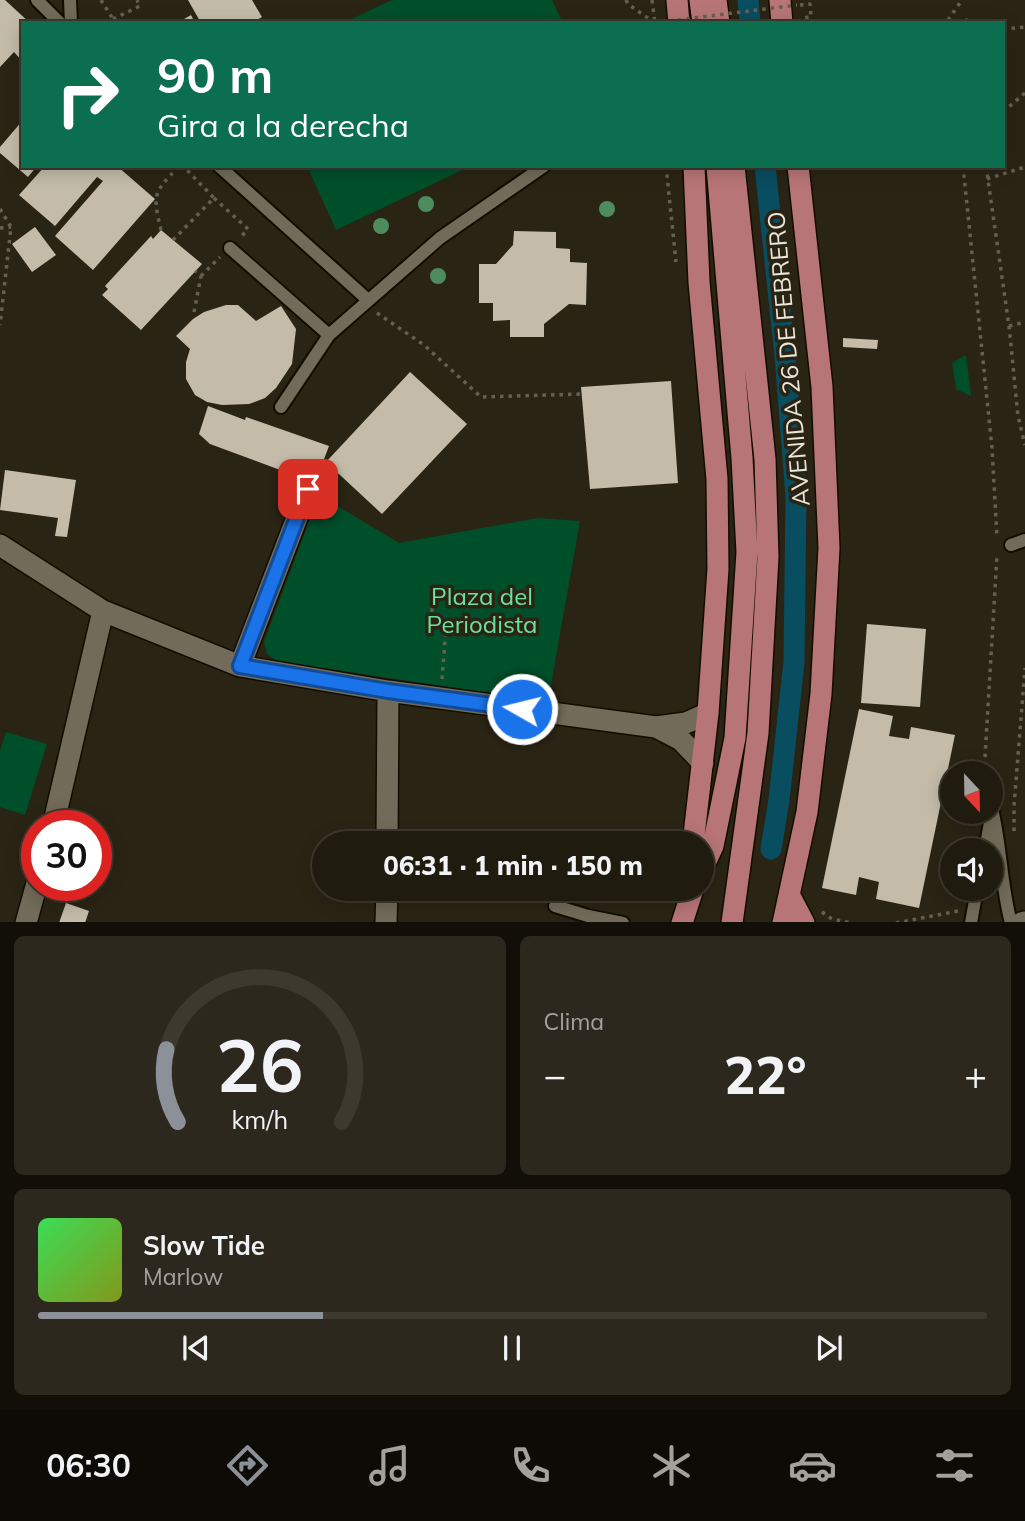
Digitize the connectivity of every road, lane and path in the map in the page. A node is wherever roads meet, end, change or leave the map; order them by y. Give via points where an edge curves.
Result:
1 (37, 0) edge
2 (69, 0) edge
3 (101, 0) edge
4 (137, 0) edge
5 (626, 0) edge
6 (652, 0) edge
7 (677, 0) edge
8 (701, 0) edge
9 (716, 0) edge
10 (962, 0) edge
11 (789, 3) edge
12 (948, 20) joint
13 (58, 21) edge
14 (71, 21) edge
15 (111, 21) edge
16 (652, 21) edge
17 (655, 21) edge
18 (669, 21) edge
19 (680, 21) edge
20 (703, 21) edge
21 (719, 21) edge
22 (790, 21) edge
23 (958, 21) edge
24 (1025, 27) edge
25 (1005, 29) edge
26 (1025, 93) edge
27 (1005, 110) edge
28 (1025, 167) edge
29 (179, 168) edge
30 (183, 168) edge
31 (221, 168) edge
32 (541, 168) edge
33 (695, 168) edge
34 (717, 168) edge
35 (734, 168) edge
36 (798, 168) edge
37 (963, 168) edge
38 (986, 168) edge
39 (987, 178) junction
40 (214, 198) junction
41 (0, 209) edge
42 (11, 227) junction
43 (0, 229) edge
44 (248, 229) dead end
45 (161, 230) dead end
46 (173, 240) dead end
47 (230, 248) dead end
48 (195, 271) dead end
49 (366, 302) junction
50 (194, 312) dead end
51 (1025, 322) edge
52 (0, 325) edge
53 (1009, 326) junction
54 (329, 335) junction
55 (582, 394) dead end
56 (281, 407) dead end
57 (1025, 445) edge
58 (308, 489) dead end
59 (997, 539) dead end
60 (1025, 540) edge
61 (0, 545) edge
62 (1011, 545) dead end
63 (997, 553) dead end
64 (103, 611) junction
65 (446, 628) junction
66 (240, 666) junction
67 (1025, 668) edge
68 (453, 682) dead end
69 (388, 691) junction
70 (708, 713) junction
71 (656, 727) junction
72 (985, 761) edge
73 (703, 764) junction
74 (57, 810) edge
75 (387, 831) edge
76 (695, 831) edge
77 (1014, 833) dead end
78 (987, 838) edge
79 (999, 838) edge
80 (714, 841) edge
81 (1003, 885) edge
82 (790, 896) junction
83 (32, 901) edge
84 (387, 901) edge
85 (689, 901) edge
86 (975, 901) edge
87 (555, 905) dead end
88 (26, 922) edge
89 (386, 922) edge
90 (624, 922) edge
91 (682, 922) edge
92 (732, 922) edge
93 (783, 922) edge
94 (804, 922) edge
95 (971, 922) edge
96 (1011, 922) edge

1 - 13 lane
2 - 14 lane
3 - 15 path
4 - 15 path via 140,6
5 - 16 path
6 - 17 path
7 - 19 main road
8 - 20 main road
9 - 21 main road
10 - 12 path
11 - 18 path, bridge
11 - 22 main road
11 - 22 path via 810,4 811,17
12 - 23 path
24 - 25 path
26 - 27 path
28 - 39 path
29 - 45 path via 156,193
30 - 40 path
31 - 49 lane
32 - 49 lane via 440,238
33 - 70 main road via 699,282 717,479 718,569
34 - 80 main road via 747,552 735,738
35 - 92 main road, AVENIDA 26 DE FEBRERO via 765,459 768,557 758,733
36 - 82 main road, AVENIDA 26 DE FEBRERO via 822,387 829,548 820,707 807,812
37 - 59 path
38 - 39 path
39 - 53 path
40 - 44 path
40 - 46 path
41 - 42 path
42 - 43 path
42 - 52 path
47 - 54 lane
48 - 50 path via 201,276
49 - 54 lane
49 - 55 path via 424,345 481,397
51 - 53 path
53 - 57 path
54 - 56 lane
58 - 66 street
60 - 62 lane
61 - 64 street
63 - 72 path
64 - 66 street
64 - 74 street
65 - 65 path via 460,626 469,614 466,600 454,592 440,595 432,606 435,620
65 - 68 path via 442,681
66 - 69 street
67 - 77 path
69 - 71 street
69 - 75 street
70 - 71 street via 686,723
70 - 73 main road
71 - 73 street via 681,740
73 - 76 main road
78 - 79 lane via 992,809
81 - 96 lane
82 - 93 main road, AVENIDA 26 DE FEBRERO
82 - 94 main road
83 - 88 street
84 - 89 street
85 - 91 main road
86 - 95 lane
87 - 90 lane

